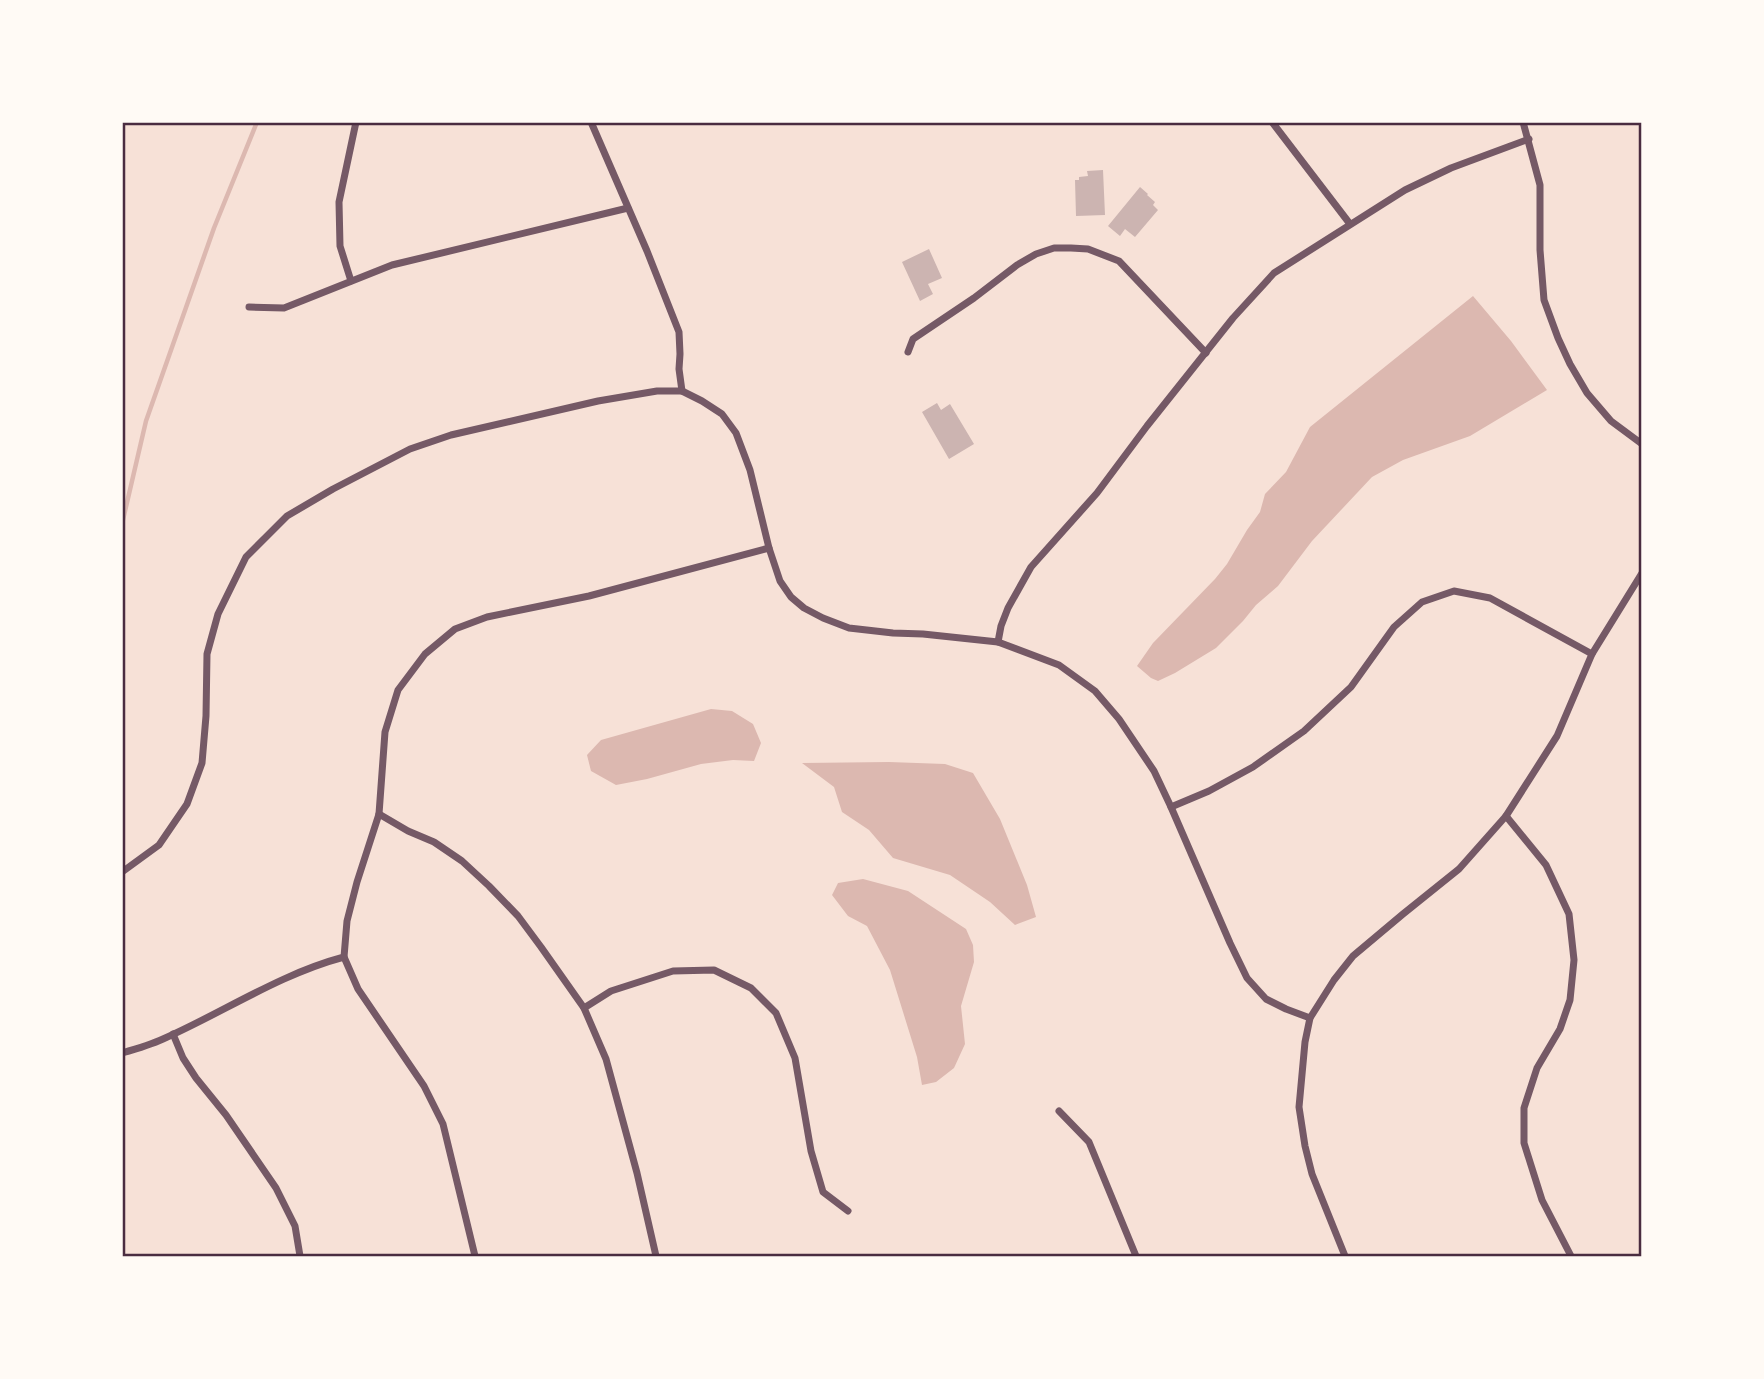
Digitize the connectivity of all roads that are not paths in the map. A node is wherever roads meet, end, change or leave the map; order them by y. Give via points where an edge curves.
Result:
1 (356, 122) edge
2 (592, 122) edge
3 (1272, 122) edge
4 (1523, 122) edge
5 (1529, 139) junction
6 (628, 208) junction
7 (1350, 224) junction
8 (351, 281) junction
9 (249, 307) dead end
10 (908, 352) dead end
11 (1206, 353) junction
12 (682, 391) junction
13 (1642, 444) edge
14 (769, 548) junction
15 (1642, 573) edge
16 (998, 642) junction
17 (1592, 654) junction
18 (1171, 807) junction
19 (379, 814) junction
20 (1506, 816) junction
21 (122, 872) edge
22 (344, 957) junction
23 (584, 1008) junction
24 (1310, 1018) junction
25 (173, 1034) junction
26 (122, 1053) edge
27 (1059, 1111) dead end
28 (848, 1211) dead end
29 (300, 1256) edge
30 (475, 1256) edge
31 (656, 1256) edge
32 (1136, 1256) edge
33 (1345, 1256) edge
34 (1571, 1256) edge

1 - 8 street via 339,202 340,246
2 - 6 street
3 - 7 street
4 - 5 street
5 - 7 street via 1451,168
5 - 13 street via 1540,185 1544,300 1558,338 1587,393 1611,421
6 - 8 street via 392,265
6 - 12 street via 679,332
7 - 11 street via 1274,274
8 - 9 street via 284,308
10 - 11 street via 913,339 1017,265 1054,248 1071,248 1119,261
11 - 16 street via 1097,493 1031,567 1008,608
12 - 14 street via 722,414 736,433
12 - 21 street via 598,401 451,435 410,449 288,516 246,557 218,614 207,654 202,763 187,804 159,845
14 - 16 street via 791,597 823,618 849,628
14 - 19 street via 589,596 487,617 455,629 425,654 398,690 385,732
15 - 17 street
16 - 18 street via 1059,664 1095,691 1154,771
17 - 18 street via 1490,597 1454,591 1422,602 1394,627 1351,687 1304,731 1254,767
17 - 20 street via 1557,736
18 - 24 street via 1247,978 1266,999
19 - 22 street via 347,921
19 - 23 street via 434,842 489,886 526,926
20 - 24 street via 1459,869 1353,956
20 - 34 street via 1546,865 1569,914 1574,960 1570,1000 1560,1029 1537,1068 1524,1108 1524,1143 1542,1200
22 - 25 street via 290,976
22 - 30 street via 358,989 424,1086 443,1124
23 - 28 street via 611,991 673,971 714,970 751,988 776,1013 795,1058 823,1192
23 - 31 street via 606,1059
24 - 33 street via 1299,1107 1312,1174
25 - 26 street
25 - 29 street via 196,1078 276,1188 295,1226
27 - 32 street via 1089,1142

